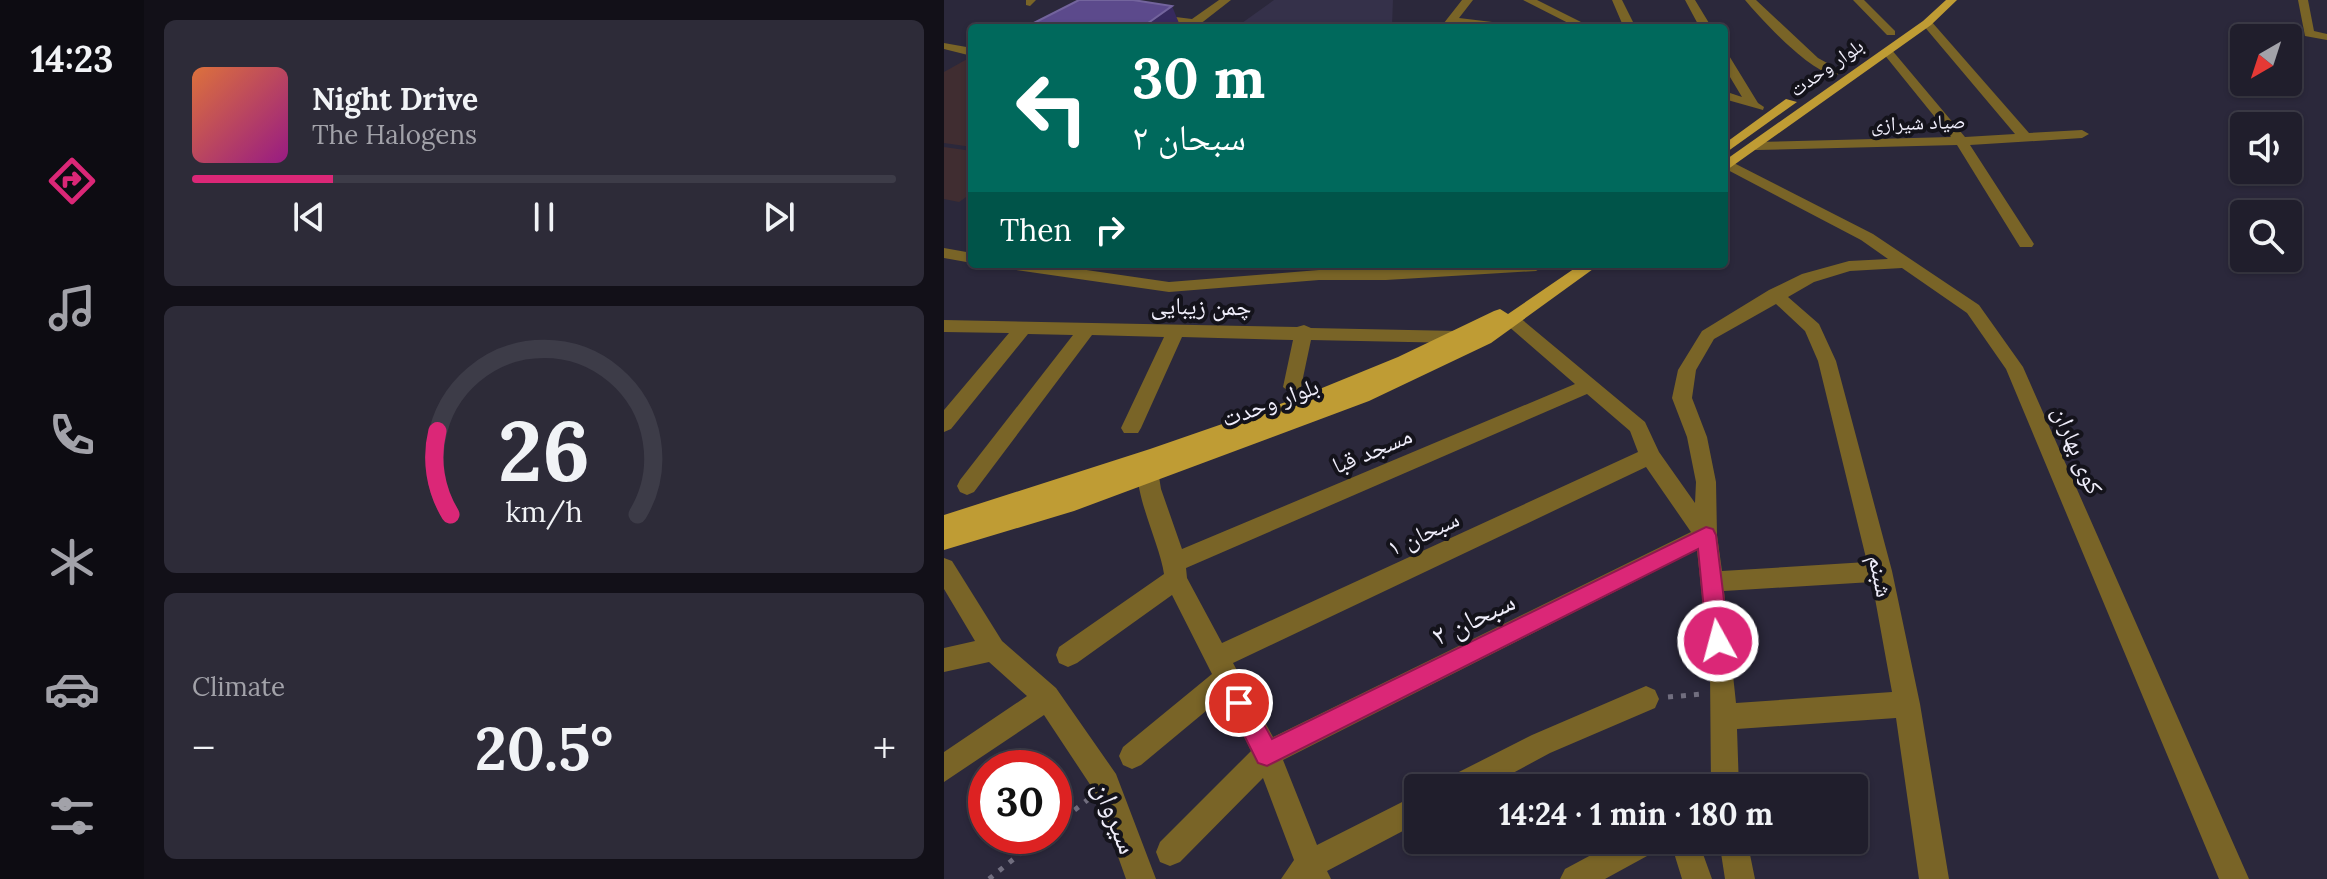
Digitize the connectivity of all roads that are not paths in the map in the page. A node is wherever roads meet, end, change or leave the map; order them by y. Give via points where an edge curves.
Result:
1 (1226, 0) edge
2 (1528, 0) edge
3 (1617, 0) edge
4 (1690, 0) edge
5 (1750, 0) edge
6 (1858, 0) edge
7 (1934, 0) edge
8 (1952, 0) edge
9 (2303, 0) edge
10 (1463, 1) edge
11 (1547, 5) edge
12 (1134, 15) edge
13 (1927, 23) junction
14 (1181, 24) edge
15 (1194, 24) edge
16 (1448, 24) edge
17 (1580, 24) edge
18 (1628, 24) edge
19 (1704, 24) edge
20 (1891, 33) junction
21 (2327, 37) edge
22 (944, 46) edge
23 (968, 51) edge
24 (1887, 51) junction
25 (944, 61) edge
26 (1728, 64) edge
27 (1834, 72) junction
28 (1810, 89) dead end
29 (1728, 96) edge
30 (1799, 97) dead end
31 (1753, 105) junction
32 (1775, 114) junction
33 (2082, 134) dead end
34 (2025, 137) junction
35 (1961, 141) junction
36 (1756, 146) junction
37 (1728, 159) edge
38 (1728, 160) edge
39 (1728, 162) edge
40 (2026, 244) dead end
41 (944, 253) edge
42 (968, 257) edge
43 (1907, 263) junction
44 (1037, 268) edge
45 (1503, 268) edge
46 (1566, 268) edge
47 (1586, 268) edge
48 (1322, 270) edge
49 (1775, 294) junction
50 (1513, 321) junction
51 (945, 327) edge
52 (1024, 327) junction
53 (1087, 329) junction
54 (1176, 330) junction
55 (1304, 331) junction
56 (1458, 337) junction
57 (1590, 385) junction
58 (1292, 387) dead end
59 (944, 424) edge
60 (1131, 428) dead end
61 (1650, 456) junction
62 (1147, 467) junction
63 (967, 486) dead end
64 (944, 524) edge
65 (1706, 535) junction
66 (944, 540) edge
67 (944, 568) edge
68 (1176, 571) junction
69 (1881, 571) junction
70 (1710, 582) junction
71 (993, 649) junction
72 (1068, 655) dead end
73 (944, 660) edge
74 (1222, 667) junction
75 (1047, 697) junction
76 (1646, 699) road end
77 (1721, 704) junction
78 (1907, 704) junction
79 (1267, 754) junction
80 (1132, 756) dead end
81 (944, 768) edge
82 (1484, 774) edge
83 (1724, 774) edge
84 (1404, 816) edge
85 (1170, 852) dead end
86 (1622, 854) edge
87 (1689, 854) edge
88 (1736, 854) edge
89 (1307, 874) edge
90 (1141, 879) edge
91 (1575, 879) edge
92 (1697, 879) edge
93 (1740, 879) edge
94 (1934, 879) edge
95 (2234, 879) edge

1 - 15 street
2 - 11 street
3 - 18 street
4 - 19 street
5 - 27 street via 1814,61
6 - 20 street
7 - 20 main road, بلوار وحدت
8 - 13 main road, بلوار وحدت
9 - 21 street via 2309,34
10 - 16 street
11 - 17 street
12 - 14 street
13 - 24 main road, بلوار وحدت
13 - 34 street
20 - 27 main road, بلوار وحدت
22 - 23 street
23 - 25 street
24 - 35 street
24 - 36 main road, بلوار وحدت
26 - 31 street
27 - 28 main road, بلوار وحدت
29 - 31 street
30 - 32 main road, بلوار وحدت
31 - 32 street
32 - 37 main road, بلوار وحدت
33 - 34 street, صیاد شیرازی
34 - 35 street, صیاد شیرازی
35 - 36 street, صیاد شیرازی
35 - 40 street
36 - 38 main road, بلوار وحدت
39 - 43 street, کوی بهاران
41 - 42 street
43 - 49 street via 1849,266
43 - 95 street, کوی بهاران via 1973,309 2014,367
44 - 48 street via 1169,287
45 - 48 street via 1386,275
46 - 56 main road, بلوار وحدت via 1508,310
47 - 50 main road, بلوار وحدت
49 - 65 street via 1708,335 1687,370 1682,398 1706,482
49 - 69 street, شبنم via 1813,328 1827,361
50 - 57 street
50 - 62 main road, بلوار وحدت via 1362,396
51 - 52 street, چمن زیبایی
52 - 53 street, چمن زیبایی
52 - 59 street
53 - 54 street, چمن زیبایی
53 - 63 street
54 - 55 street, چمن زیبایی
54 - 60 street
55 - 56 street, چمن زیبایی
55 - 58 street
56 - 62 main road, بلوار وحدت
57 - 61 street via 1638,427
57 - 68 street, مسجد قبا
61 - 65 street
61 - 74 street, سبحان ۱
62 - 64 main road, بلوار وحدت
62 - 66 main road, بلوار وحدت via 1066,505
62 - 68 street
65 - 70 street
65 - 79 street, سبحان ۲
67 - 71 street, سیروان
68 - 72 street, مسجد قبا
68 - 74 street
69 - 70 street
69 - 78 street, شبنم
70 - 77 street via 1722,670
71 - 73 street
71 - 75 street, سیروان
74 - 79 street
74 - 80 street, سبحان ۱
75 - 81 street
75 - 90 street, سیروان via 1106,784
76 - 82 street
77 - 78 street
77 - 83 street
78 - 94 street, شبنم
79 - 85 street, سبحان ۲
79 - 89 street
84 - 89 street
86 - 91 street
87 - 92 street
88 - 93 street

